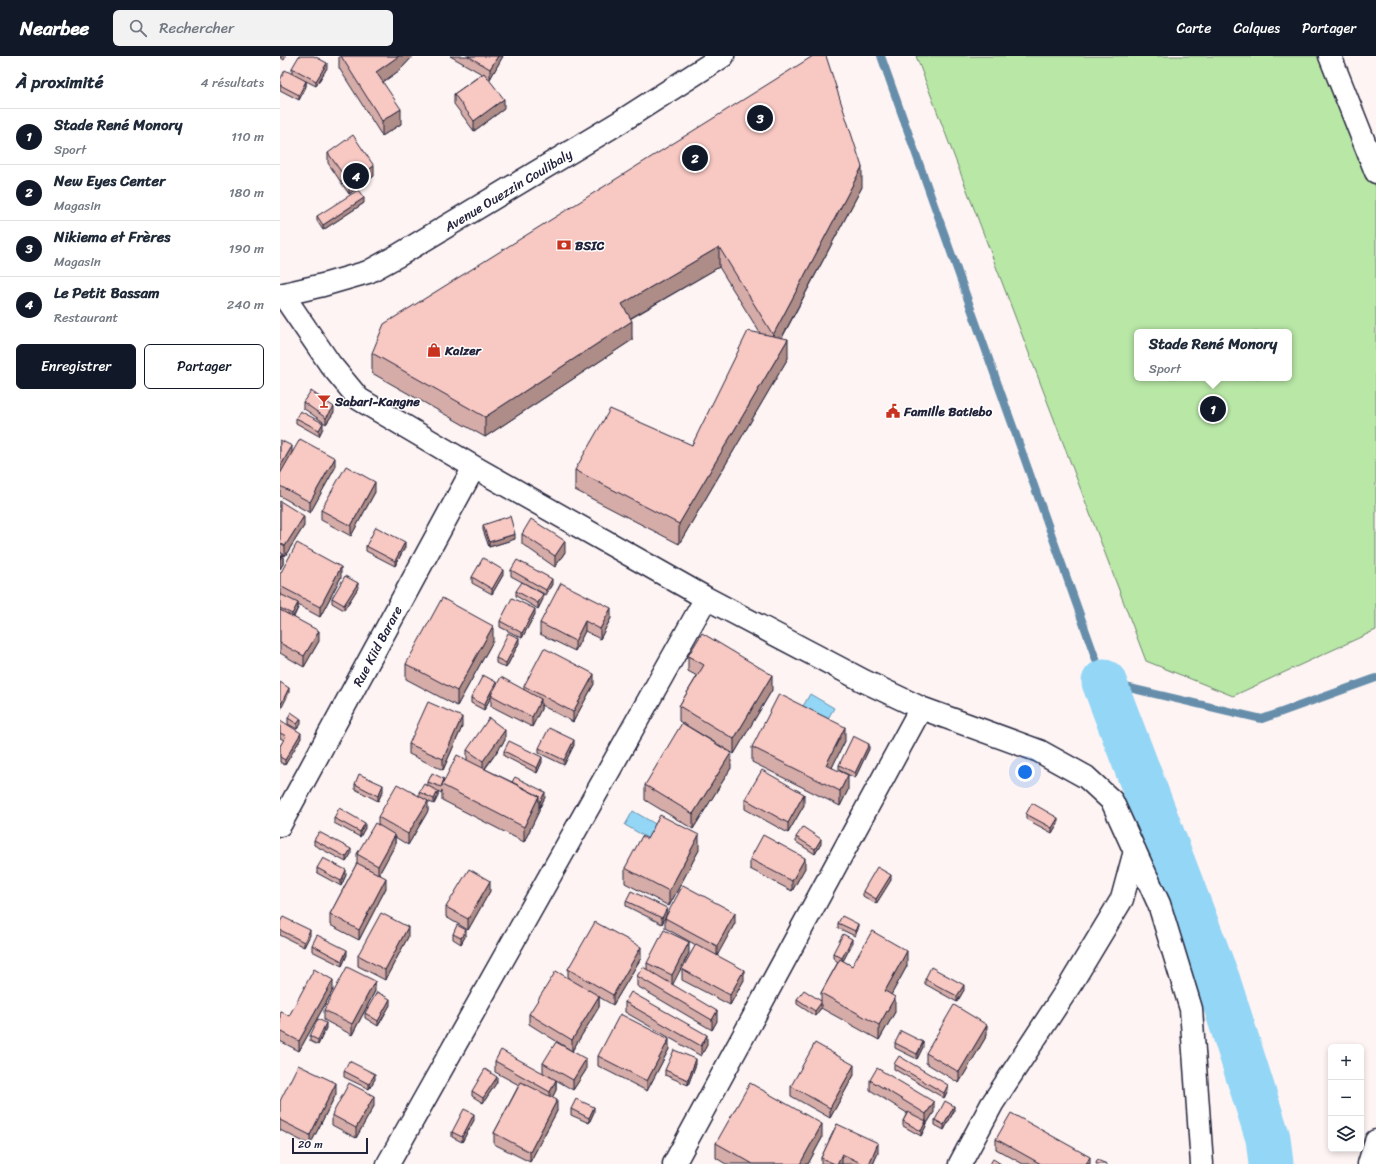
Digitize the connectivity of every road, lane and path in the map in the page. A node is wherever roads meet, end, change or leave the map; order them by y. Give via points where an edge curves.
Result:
1 (722, 56) edge
2 (1330, 56) edge
3 (1376, 172) edge
4 (281, 297) edge
5 (474, 467) junction
6 (706, 598) junction
7 (921, 708) junction
8 (280, 825) edge
9 (1135, 851) junction
10 (1376, 1141) edge
11 (388, 1164) edge
12 (674, 1164) edge
13 (960, 1164) edge
14 (1202, 1164) edge
15 (1369, 1164) edge

1 - 4 street, Avenue Ouezzin Coulibaly via 620,122 368,272
2 - 3 street
4 - 5 street via 359,399
5 - 6 street
5 - 8 street, Rue Kiid Barare
6 - 7 street
6 - 11 street
7 - 9 street via 1039,751 1086,778 1112,801
7 - 12 street
9 - 13 street via 1122,899 1072,982 992,1104
9 - 14 street via 1159,904 1191,1009
10 - 15 street

